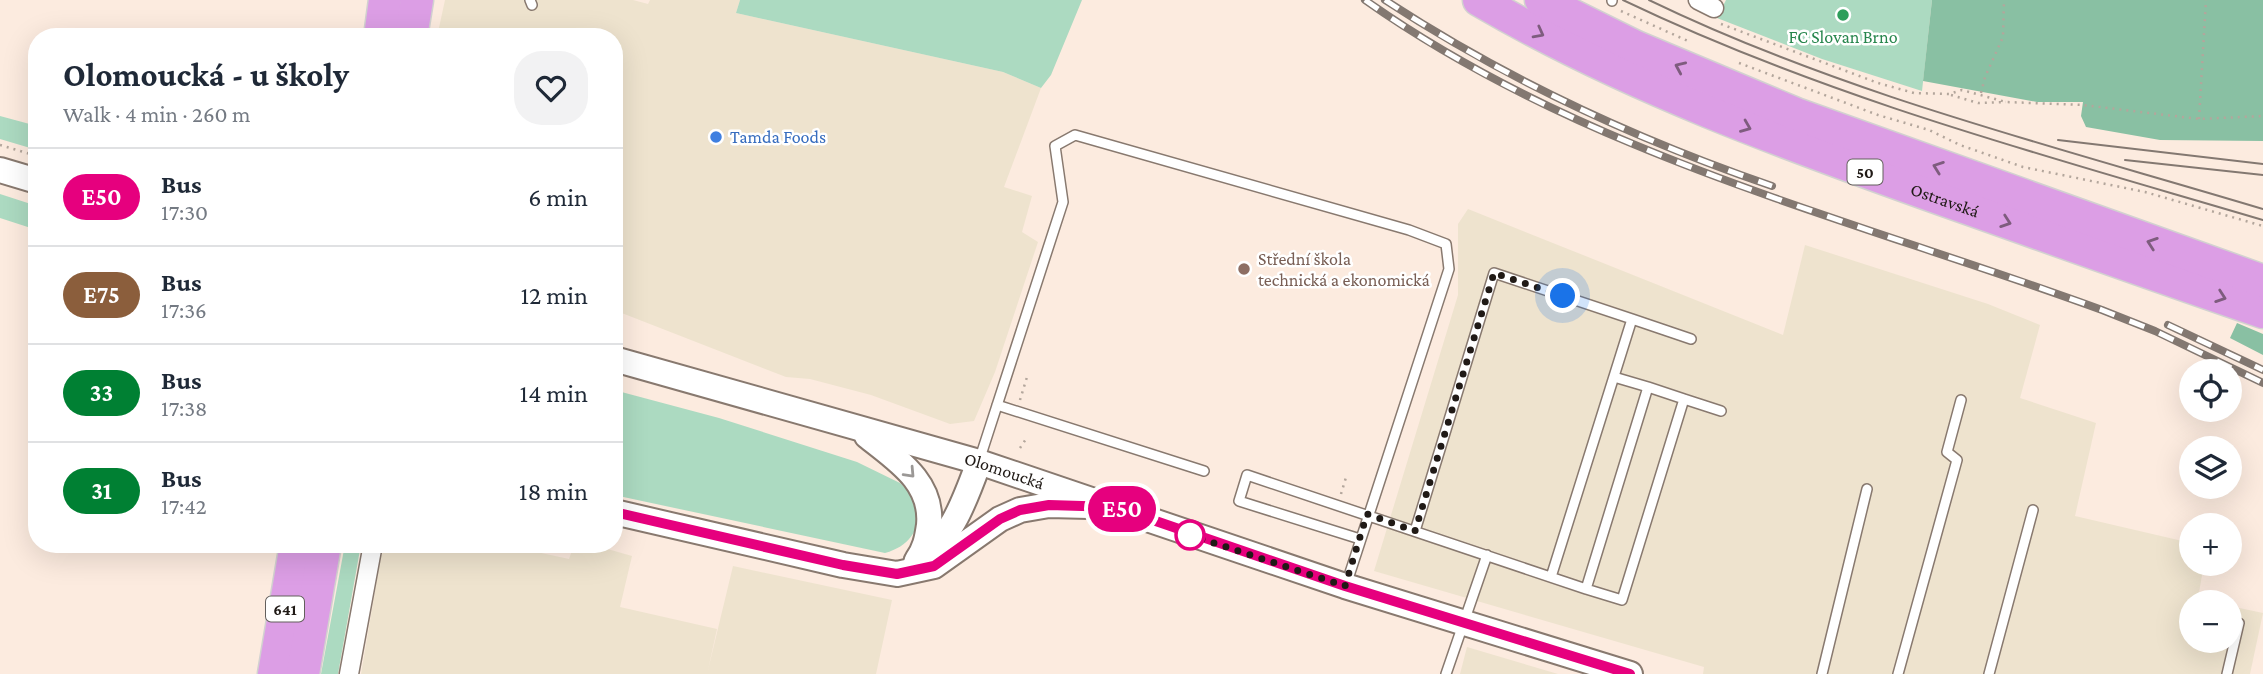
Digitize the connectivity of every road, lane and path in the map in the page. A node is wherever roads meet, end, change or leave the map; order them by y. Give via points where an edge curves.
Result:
1 (385, 0) edge
2 (417, 0) edge
3 (1479, 0) edge
4 (1541, 0) edge
5 (1612, 0) edge
6 (2004, 0) edge
7 (2206, 0) edge
8 (1706, 4) edge
9 (381, 28) edge
10 (417, 28) edge
11 (1690, 42) dead end
12 (1728, 58) dead end
13 (1982, 93) junction
14 (1949, 94) junction
15 (2006, 102) junction
16 (2263, 116) edge
17 (2199, 119) junction
18 (0, 145) edge
19 (28, 153) edge
20 (0, 170) edge
21 (28, 178) edge
22 (2263, 226) edge
23 (2263, 281) edge
24 (2263, 312) edge
25 (1632, 319) junction
26 (1690, 339) dead end
27 (623, 362) edge
28 (1027, 377) dead end
29 (1614, 377) junction
30 (1648, 387) junction
31 (1684, 399) junction
32 (1961, 400) dead end
33 (1019, 403) dead end
34 (997, 405) junction
35 (1721, 411) dead end
36 (859, 429) junction
37 (1026, 439) dead end
38 (1020, 448) dead end
39 (979, 462) junction
40 (1204, 471) dead end
41 (1347, 474) dead end
42 (1867, 489) dead end
43 (1341, 494) dead end
44 (1115, 507) junction
45 (2033, 510) dead end
46 (623, 514) edge
47 (1367, 514) junction
48 (1415, 531) junction
49 (1360, 539) junction
50 (294, 553) edge
51 (326, 553) edge
52 (371, 553) edge
53 (1487, 555) junction
54 (914, 564) junction
55 (868, 570) junction
56 (1551, 577) junction
57 (1345, 586) junction
58 (1587, 589) junction
59 (1462, 622) junction
60 (2232, 653) edge
61 (274, 674) edge
62 (303, 674) edge
63 (349, 674) edge
64 (1446, 674) edge
65 (1630, 674) edge
66 (1822, 674) edge
67 (1898, 674) edge
68 (1989, 674) edge
69 (2227, 674) edge

1 - 9 highway
2 - 10 highway
3 -> 24 highway, Ostravská / 50 via 1612,68 1772,137
23 -> 4 highway, Ostravská / 50 via 1808,118 1636,47
5 - 11 path via 1626,14
6 - 13 path via 2003,37
7 - 17 path
8 - 14 path via 1724,26 1794,52 1904,90
12 - 22 path via 2023,167 2145,192
13 - 14 path via 1962,90
13 - 15 path
14 - 15 path via 1978,103
15 - 17 path via 2082,105
16 - 17 path
18 - 19 path
20 - 21 main road
25 - 26 lane
25 - 29 lane
25 - 48 lane via 1494,273
27 - 36 main road, Olomoucká
28 - 33 path
29 - 30 lane
29 - 56 lane
30 - 31 lane
30 - 58 lane
31 - 35 lane
31 - 58 lane via 1622,600
32 - 67 lane via 1947,452 1957,460
34 - 39 lane
34 - 40 lane
34 - 47 lane via 1063,202 1055,146 1075,135 1409,230 1446,244 1449,269
36 - 39 main road, Olomoucká
36 -> 54 main road via 905,467 926,496 927,540
37 - 38 path
39 - 44 main road, Olomoucká
39 - 54 main road via 946,535
41 - 43 path
42 - 66 lane
44 - 55 main road via 1049,505 1020,510 934,566 897,574
44 - 57 main road, Olomoucká
45 - 68 lane
46 - 55 main road
47 - 48 lane
47 - 49 lane
47 - 49 lane via 1247,475 1239,501
48 - 53 lane
49 - 57 lane
50 - 61 highway, 641
51 - 62 highway, 641
52 - 63 street
53 - 56 lane
53 - 59 lane
54 - 55 main road via 894,571
56 - 58 lane
57 - 59 main road, Olomoucká
59 - 64 lane
59 - 65 main road, Olomoucká
60 - 69 lane

